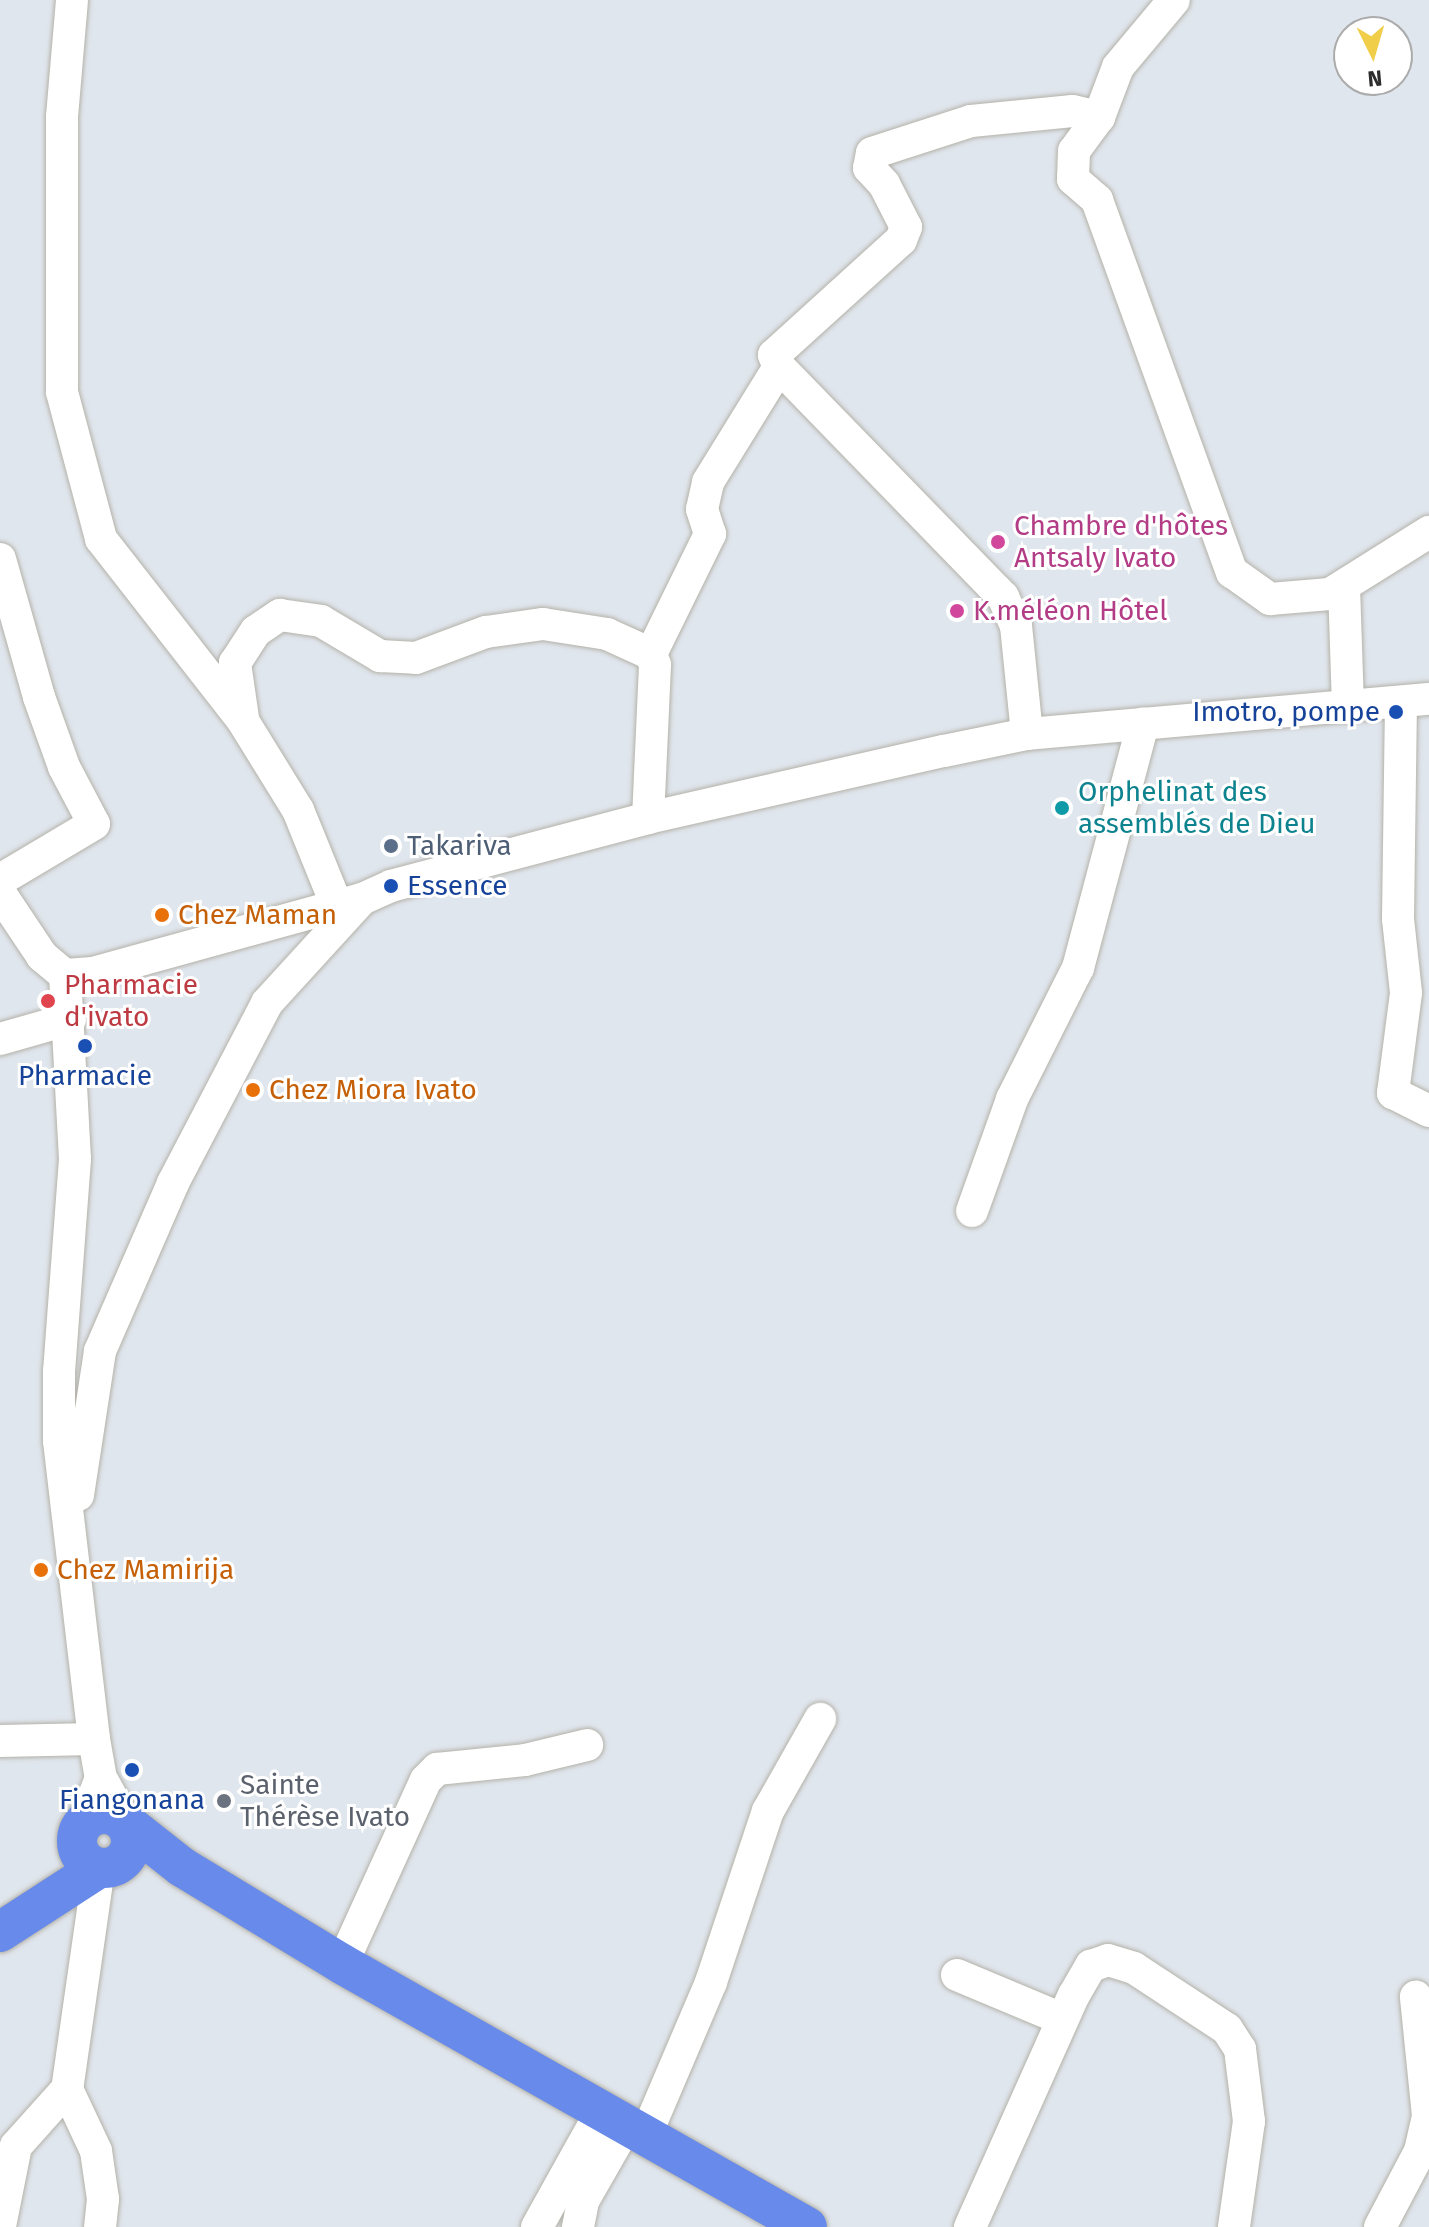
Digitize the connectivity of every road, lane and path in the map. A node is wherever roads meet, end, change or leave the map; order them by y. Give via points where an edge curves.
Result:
1 (72, 0) edge
2 (1174, 0) edge
3 (1099, 117) junction
4 (779, 367) junction
5 (1429, 532) edge
6 (0, 559) edge
7 (1344, 586) junction
8 (651, 654) junction
9 (1415, 700) edge
10 (1348, 707) junction
11 (243, 721) junction
12 (1143, 723) junction
13 (1027, 734) junction
14 (648, 818) junction
15 (0, 880) edge
16 (0, 893) edge
17 (349, 902) junction
18 (65, 975) junction
19 (70, 1019) junction
20 (0, 1039) edge
21 (1429, 1111) edge
22 (972, 1211) dead end
23 (72, 1521) junction
24 (820, 1719) dead end
25 (94, 1739) junction
26 (0, 1741) edge
27 (587, 1745) dead end
28 (102, 1843) junction
29 (13, 1922) edge
30 (342, 1964) junction
31 (957, 1975) dead end
32 (1416, 1997) dead end
33 (1062, 2019) junction
34 (67, 2089) junction
35 (624, 2125) junction
36 (0, 2226) edge
37 (577, 2226) edge
38 (100, 2227) edge
39 (537, 2227) edge
40 (807, 2227) edge
41 (970, 2227) edge
42 (1234, 2227) edge
43 (1380, 2227) edge

1 - 11 street via 62,117 62,392 101,539
2 - 3 street via 1118,67
3 - 4 street via 1073,111 971,121 872,153 869,168 884,184 906,227 901,240 774,355
3 - 7 street via 1074,151 1073,179 1097,200 1232,572 1270,599 1330,594
4 - 8 street via 708,482 702,509 710,534
4 - 13 street via 1003,597 1016,626
5 - 7 street
6 - 15 street via 44,711 64,767 94,824
7 - 10 street
8 - 11 street via 607,634 543,624 486,632 416,658 380,656 321,621 280,615 256,631 235,663
8 - 14 street
9 - 10 street
9 - 21 street via 1398,919 1406,993 1393,1093 1418,1110
10 - 12 street
11 - 17 street
12 - 13 street
12 - 22 street via 1078,968 1012,1099
13 - 14 street
14 - 17 street via 391,886
16 - 18 street via 42,956
17 - 18 street via 93,973
17 - 23 street via 267,1003 173,1183 100,1351
18 - 19 street
19 - 20 street
19 - 23 street via 75,1159 59,1441
23 - 25 street
24 - 35 street via 768,1811 711,1982
25 - 26 street
25 - 28 street
27 - 30 street via 525,1760 437,1769 426,1780
28 - 29 main road
28 - 30 main road via 182,1867
28 - 34 street
30 - 35 main road
31 - 33 street
32 - 43 street via 1428,2116 1420,2151
33 - 41 street
33 - 42 street via 1091,1966 1108,1960 1134,1968 1227,2029 1240,2049 1248,2085 1249,2121
34 - 36 street via 16,2146
34 - 38 street via 96,2151 103,2199
35 - 37 street via 583,2201
35 - 39 street
35 - 40 main road

